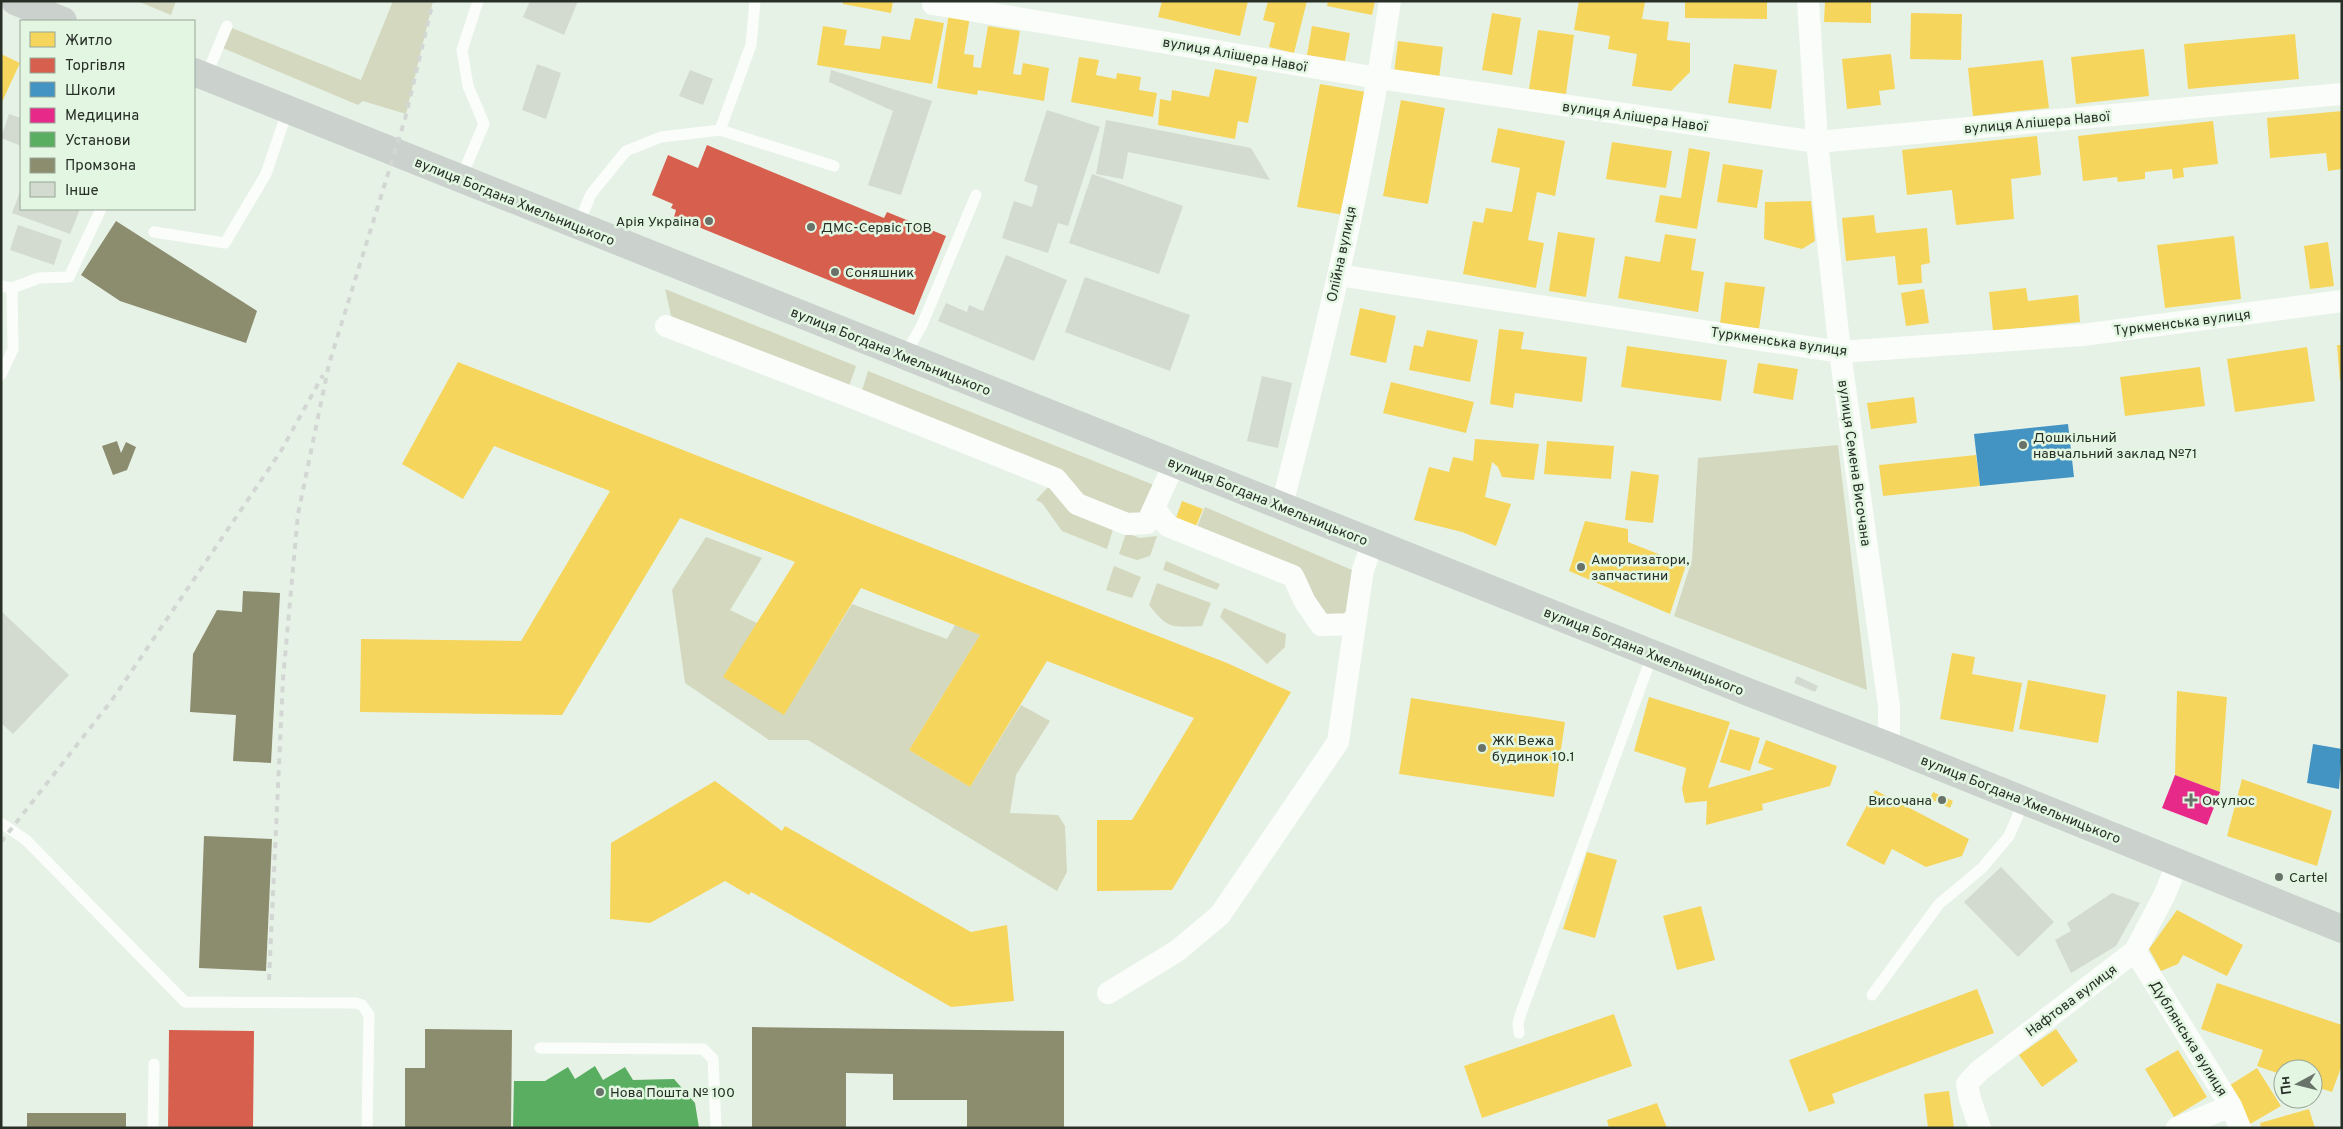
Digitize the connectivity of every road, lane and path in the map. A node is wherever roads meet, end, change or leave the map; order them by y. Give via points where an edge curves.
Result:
1 (14, 1) edge
2 (478, 1) edge
3 (755, 1) edge
4 (1390, 1) edge
5 (1808, 1) edge
6 (933, 4) dead end
7 (55, 13) edge
8 (227, 26) dead end
9 (200, 74) edge
10 (1378, 78) junction
11 (2342, 94) edge
12 (288, 108) junction
13 (720, 130) junction
14 (1817, 142) junction
15 (834, 166) dead end
16 (461, 178) junction
17 (976, 195) dead end
18 (101, 210) edge
19 (578, 226) junction
20 (154, 232) dead end
21 (1338, 275) junction
22 (7, 287) edge
23 (2342, 301) edge
24 (666, 326) dead end
25 (1840, 352) junction
26 (905, 357) junction
27 (1, 375) edge
28 (1174, 464) junction
29 (1282, 505) junction
30 (1154, 508) junction
31 (1373, 542) junction
32 (1355, 624) junction
33 (1653, 653) junction
34 (1889, 746) junction
35 (2024, 801) junction
36 (1, 823) edge
37 (2178, 862) junction
38 (2342, 929) edge
39 (2135, 951) junction
40 (1108, 993) dead end
41 (1872, 994) dead end
42 (1519, 1033) dead end
43 (540, 1048) dead end
44 (154, 1064) dead end
45 (2231, 1106) junction
46 (153, 1128) edge
47 (367, 1128) edge
48 (716, 1128) edge
49 (1980, 1128) edge
50 (2177, 1128) edge
51 (2240, 1128) edge

1 - 7 main road
2 - 16 lane via 462,50 468,86 484,124
3 - 13 lane via 751,44
4 - 10 street, Олійна вулиця
5 - 14 street, вулиця Семена Височана
6 - 10 street, вулиця Алішера Навої
8 - 9 lane
9 - 12 main road, вулиця Богдана Хмельницького
10 - 14 street, вулиця Алішера Навої
10 - 21 street, Олійна вулиця
11 - 14 street, вулиця Алішера Навої
12 - 16 main road, вулиця Богдана Хмельницького
12 - 20 lane via 266,174 225,243
13 - 15 lane
13 - 19 lane via 661,137 626,151 591,194
14 - 25 street, вулиця Семена Височана
16 - 19 main road, вулиця Богдана Хмельницького
17 - 26 lane via 922,325
18 - 22 lane via 69,277 39,278
19 - 26 main road, вулиця Богдана Хмельницького
21 - 25 street, Туркменська вулиця
21 - 29 street, Олійна вулиця
22 - 27 lane via 13,349
23 - 25 street, Туркменська вулиця via 2082,335
24 - 30 street via 1056,479 1078,504 1127,524 1147,523
25 - 34 street, вулиця Семена Височана via 1889,706
26 - 28 main road, вулиця Богдана Хмельницького
28 - 29 main road, вулиця Богдана Хмельницького
28 - 30 street
29 - 31 main road, вулиця Богдана Хмельницького
30 - 32 street via 1168,526 1293,576 1321,625
31 - 32 street via 1364,570
31 - 33 main road, вулиця Богдана Хмельницького
32 - 40 street via 1338,742 1220,915 1177,951
33 - 34 main road, вулиця Богдана Хмельницького
33 - 42 lane via 1521,1012
34 - 35 main road, вулиця Богдана Хмельницького
35 - 37 main road, вулиця Богдана Хмельницького
35 - 41 lane via 2010,836 1982,868 1939,904
36 - 47 lane via 26,840 185,1002 362,1005 369,1015
37 - 38 main road, вулиця Богдана Хмельницького
37 - 39 street, Нафтова вулиця via 2172,881
39 - 45 street, Дублянська вулиця
39 - 49 street, Нафтова вулиця via 1979,1071 1967,1084
43 - 48 lane via 703,1049 713,1060
44 - 46 lane
45 - 50 street
45 - 51 street, Дублянська вулиця

